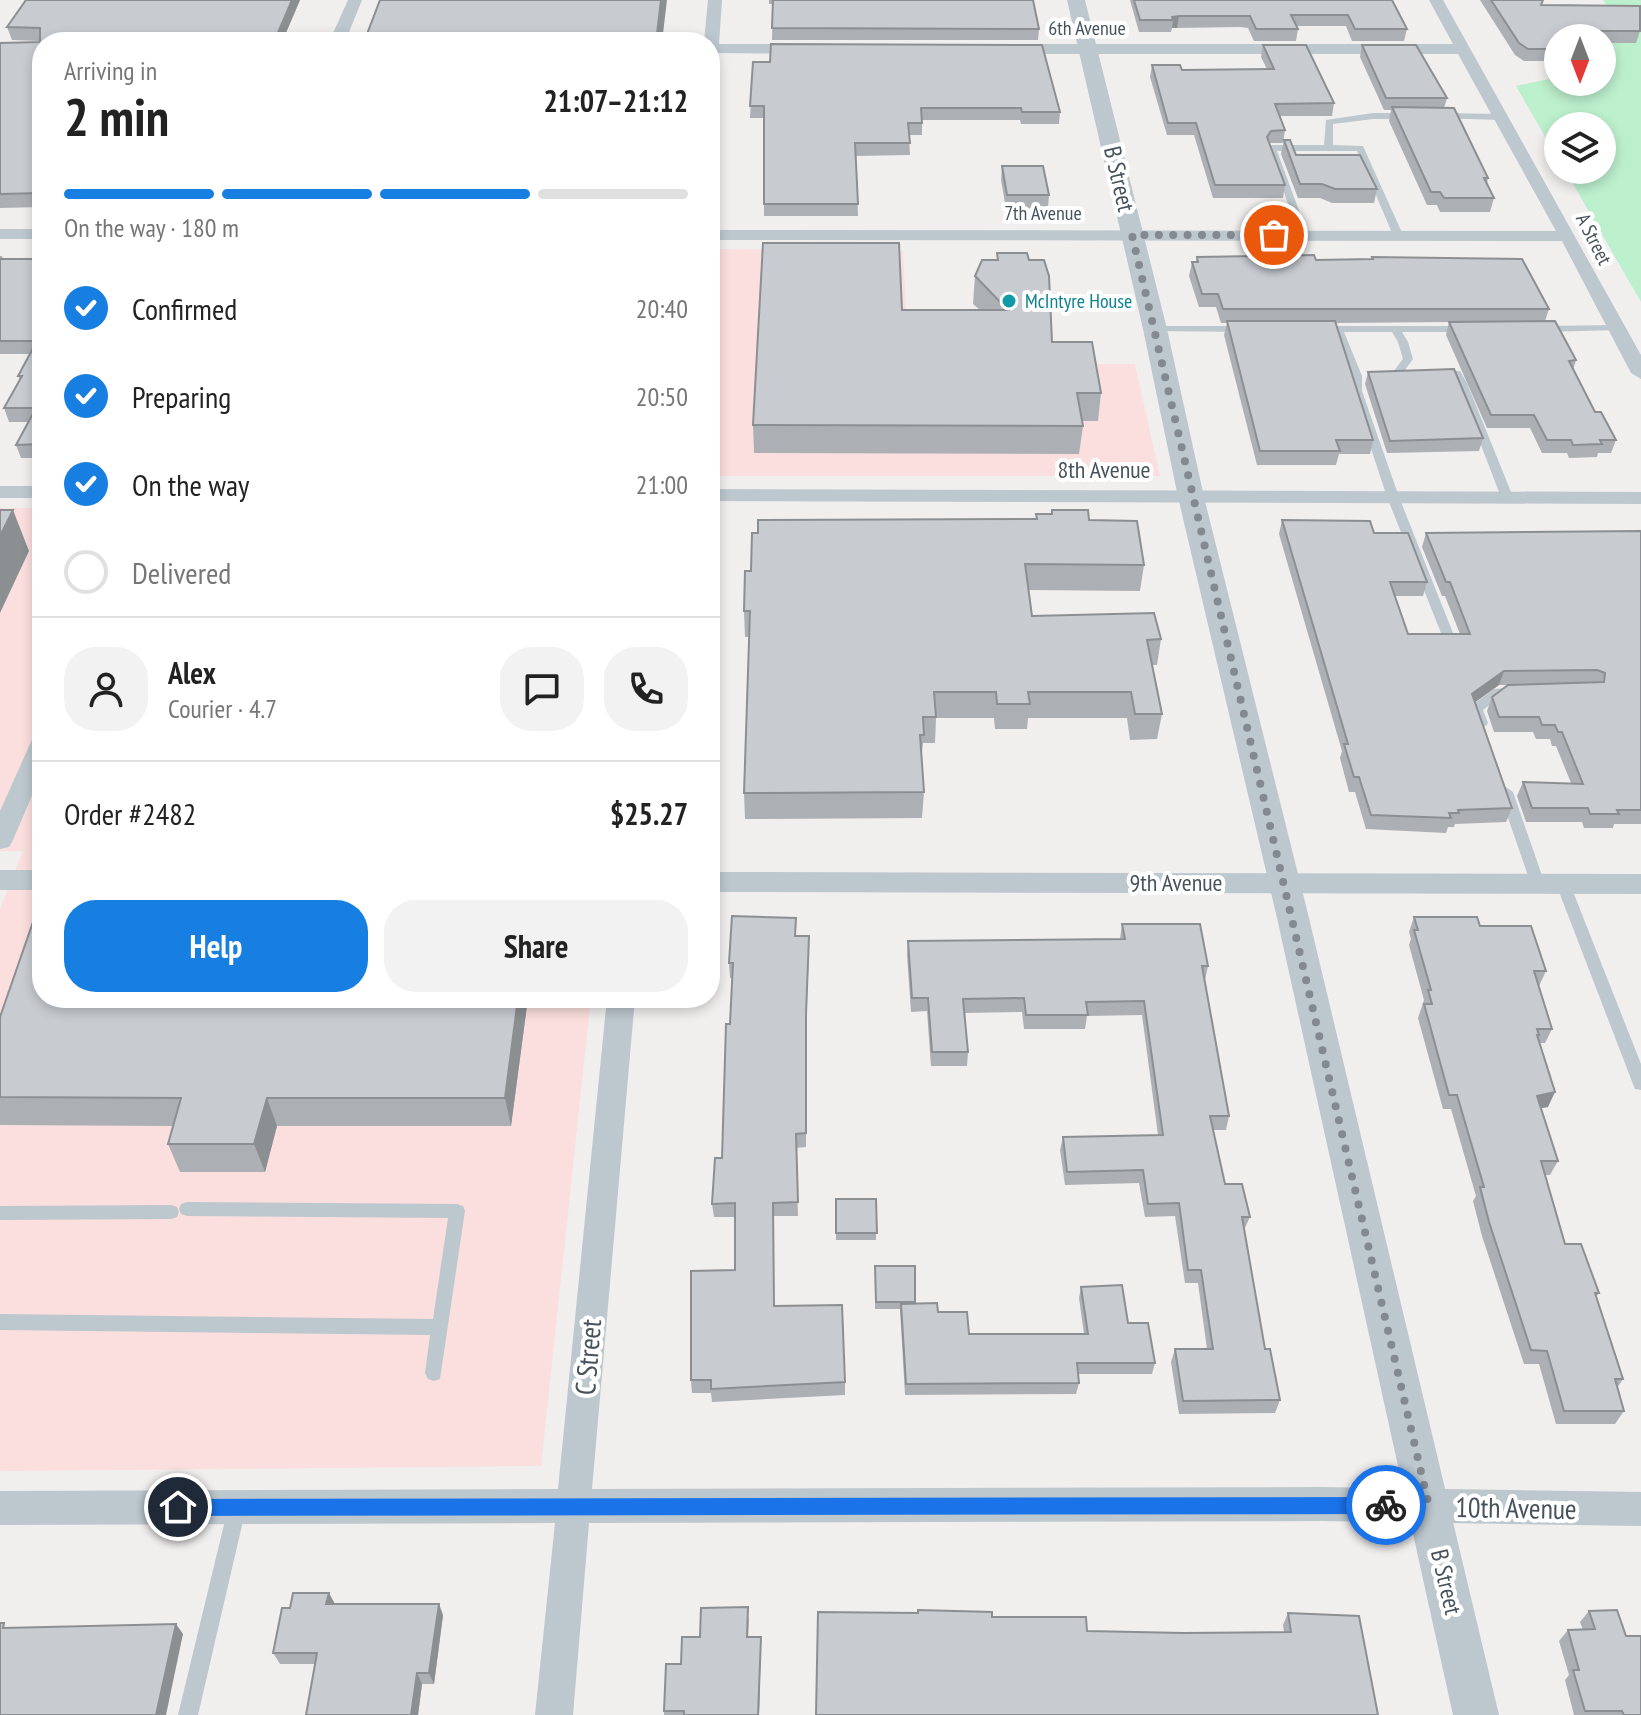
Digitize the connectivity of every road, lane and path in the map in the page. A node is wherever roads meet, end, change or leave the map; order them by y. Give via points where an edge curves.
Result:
1 (355, 0) edge
2 (715, 0) edge
3 (1076, 0) edge
4 (1436, 0) edge
5 (341, 32) edge
6 (712, 32) edge
7 (1087, 48) junction
8 (825, 49) edge
9 (999, 49) edge
10 (1463, 49) junction
11 (720, 50) edge
12 (1502, 117) junction
13 (1328, 148) junction
14 (32, 232) edge
15 (0, 234) edge
16 (720, 235) edge
17 (1132, 235) junction
18 (1303, 235) junction
19 (1398, 235) junction
20 (1568, 236) junction
21 (1617, 328) junction
22 (1155, 329) junction
23 (1264, 329) edge
24 (1307, 329) edge
25 (1338, 329) junction
26 (1395, 329) junction
27 (1477, 329) edge
28 (1535, 329) edge
29 (1398, 372) junction
30 (1412, 373) edge
31 (1427, 373) edge
32 (1641, 373) edge
33 (1369, 374) junction
34 (0, 492) edge
35 (32, 492) edge
36 (720, 495) edge
37 (1191, 497) junction
38 (1393, 497) junction
39 (1507, 497) junction
40 (1641, 498) edge
41 (1447, 633) edge
42 (1530, 692) edge
43 (1486, 737) edge
44 (32, 767) edge
45 (1501, 779) edge
46 (0, 840) edge
47 (0, 880) edge
48 (32, 880) edge
49 (720, 882) edge
50 (1284, 882) junction
51 (1551, 884) junction
52 (1641, 884) edge
53 (620, 1008) edge
54 (1641, 1084) edge
55 (0, 1213) edge
56 (0, 1322) edge
57 (440, 1327) junction
58 (434, 1373) dead end
59 (574, 1506) junction
60 (1429, 1506) junction
61 (237, 1507) junction
62 (0, 1508) edge
63 (1641, 1509) edge
64 (188, 1715) edge
65 (554, 1715) edge
66 (1476, 1715) edge

1 - 5 street
2 - 6 street
3 - 7 street, B Street
4 - 10 street, A Street
7 - 9 street, 6th Avenue
7 - 10 street, 6th Avenue
7 - 17 street, B Street
8 - 11 street
10 - 12 street, A Street
12 - 13 lane via 1344,119 1329,122
12 - 20 street, A Street
13 - 18 lane via 1272,148
13 - 19 lane via 1360,148
14 - 15 street
16 - 17 street, 7th Avenue
17 - 18 street, 7th Avenue
17 - 22 street, B Street
18 - 19 street, 7th Avenue
19 - 20 street, 7th Avenue
20 - 21 street, A Street
21 - 28 lane
21 - 32 street, A Street
22 - 23 lane
22 - 37 street, B Street
24 - 25 lane
25 - 26 lane
25 - 33 lane
26 - 27 lane
26 - 29 lane via 1408,359
29 - 30 lane
29 - 33 lane
31 - 39 lane via 1456,373
33 - 38 lane via 1357,391
34 - 35 street
36 - 37 street, 8th Avenue
37 - 38 street, 8th Avenue
37 - 50 street, B Street
38 - 39 street, 8th Avenue
38 - 41 lane
39 - 40 street, 8th Avenue
42 - 43 lane via 1499,692 1476,709
44 - 46 street
45 - 51 lane
47 - 48 street
49 - 50 street, 9th Avenue
50 - 51 street, 9th Avenue
50 - 60 street, B Street
51 - 52 street, 9th Avenue
51 - 54 lane
53 - 59 street, C Street
55 - 57 lane via 457,1211
56 - 57 lane
57 - 58 lane
59 - 60 street, 10th Avenue
59 - 61 street, 10th Avenue
59 - 65 street, C Street
60 - 63 street, 10th Avenue
60 - 66 street, B Street
61 - 62 street, 10th Avenue
61 - 64 lane

